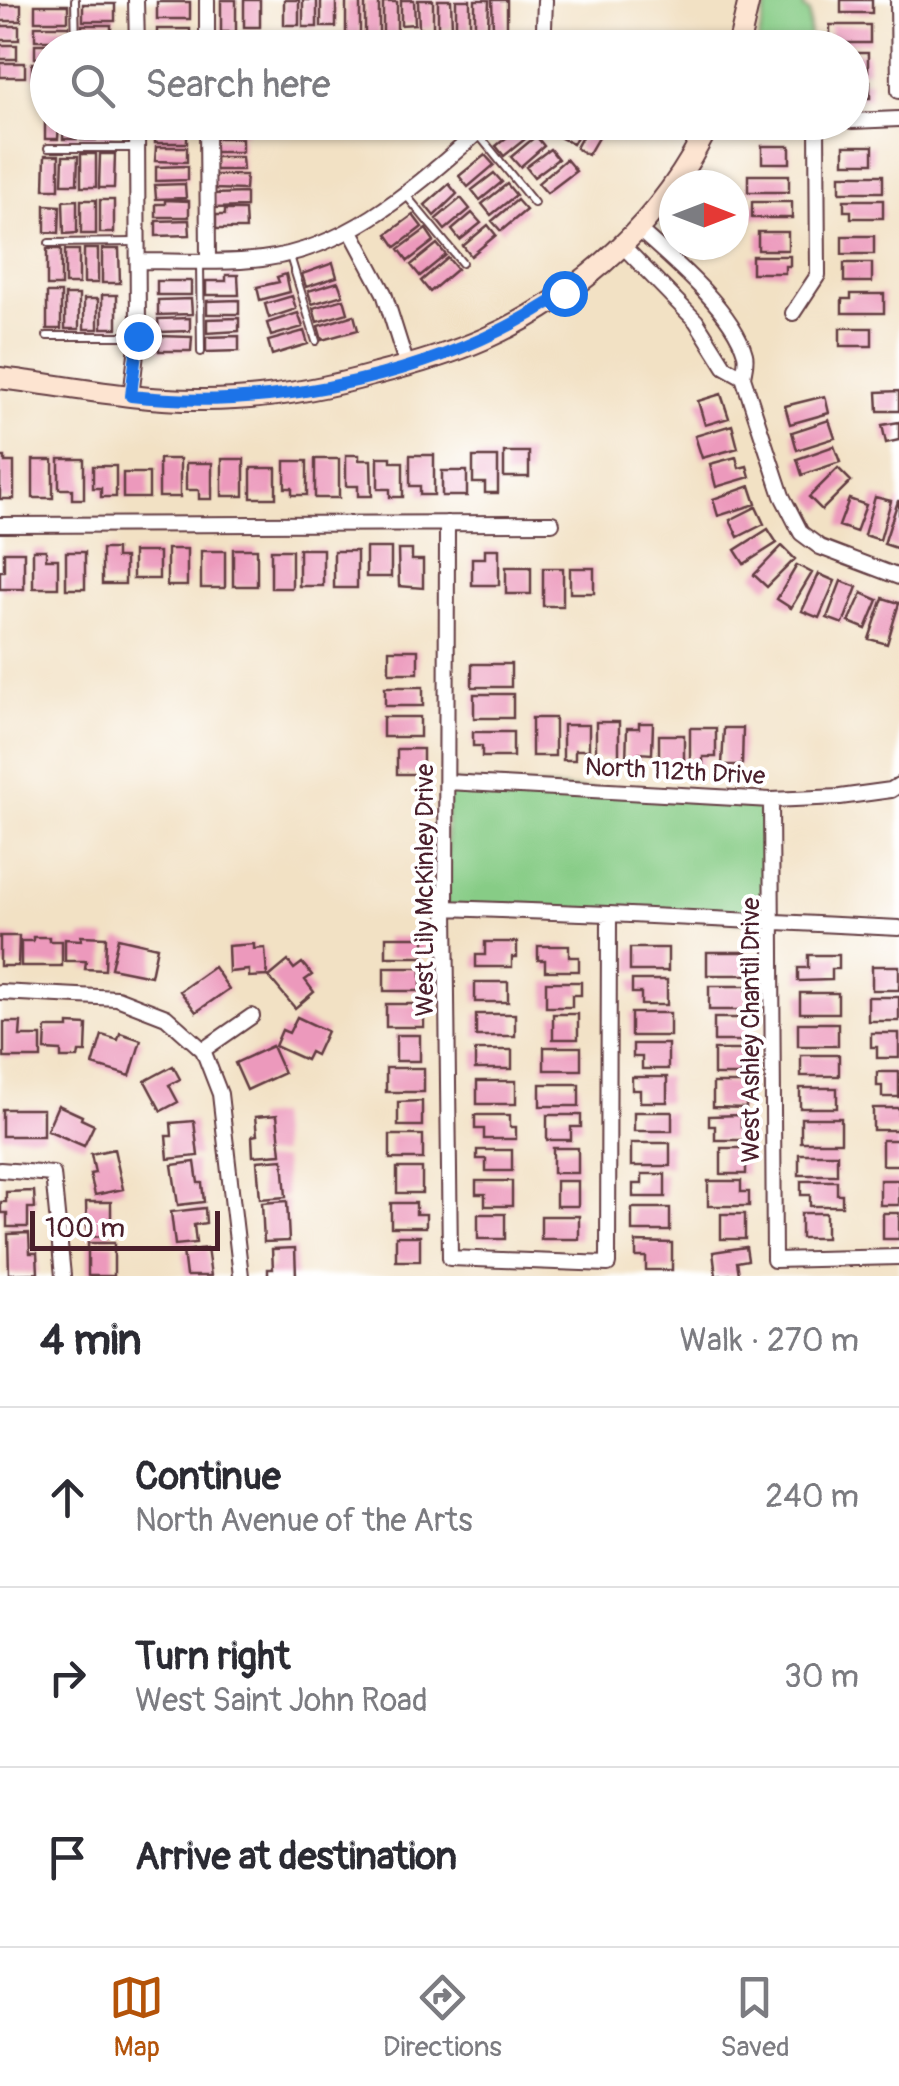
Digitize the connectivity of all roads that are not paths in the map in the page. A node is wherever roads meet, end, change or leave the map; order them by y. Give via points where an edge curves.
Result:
1 (75, 0) edge
2 (136, 0) edge
3 (206, 0) edge
4 (545, 0) edge
5 (749, 0) edge
6 (898, 0) edge
7 (76, 30) edge
8 (136, 30) edge
9 (207, 30) edge
10 (544, 30) edge
11 (742, 30) edge
12 (899, 91) edge
13 (899, 120) edge
14 (869, 121) edge
15 (138, 140) edge
16 (207, 140) edge
17 (470, 140) edge
18 (482, 140) edge
19 (700, 140) edge
20 (817, 140) edge
21 (48, 148) dead end
22 (138, 148) junction
23 (404, 193) junction
24 (534, 203) dead end
25 (638, 229) junction
26 (351, 231) junction
27 (138, 242) junction
28 (48, 243) dead end
29 (622, 245) junction
30 (289, 254) junction
31 (138, 261) junction
32 (204, 261) junction
33 (462, 262) dead end
34 (708, 296) junction
35 (688, 312) junction
36 (794, 313) dead end
37 (730, 324) junction
38 (707, 335) junction
39 (47, 336) dead end
40 (138, 336) junction
41 (316, 341) dead end
42 (201, 352) dead end
43 (407, 366) junction
44 (743, 377) junction
45 (0, 378) edge
46 (131, 396) junction
47 (447, 523) junction
48 (552, 523) dead end
49 (0, 526) edge
50 (899, 578) edge
51 (447, 782) junction
52 (899, 785) edge
53 (771, 800) junction
54 (446, 908) junction
55 (609, 914) junction
56 (773, 923) junction
57 (899, 928) edge
58 (0, 992) edge
59 (252, 1016) dead end
60 (202, 1050) junction
61 (0, 1170) edge
62 (899, 1257) edge
63 (63, 1276) edge
64 (240, 1276) edge

1 - 7 lane
2 - 8 street
3 - 9 street
4 - 10 street
5 - 11 street
6 - 12 street
13 - 14 street
15 - 22 street
16 - 32 street
17 - 23 street
18 - 24 lane
19 - 25 street
20 - 36 street via 818,275
21 - 22 lane
22 - 27 street
23 - 26 street
23 - 33 lane
25 - 29 street
25 - 34 street
26 - 30 street
26 - 43 street via 384,293
27 - 28 lane
27 - 31 street
29 - 35 street
29 - 43 street via 524,319
30 - 32 street
30 - 41 lane
31 - 32 street
31 - 40 street
32 - 42 lane
34 - 35 lane
34 - 37 street
35 - 38 street
37 - 38 lane
37 - 44 street via 747,357
38 - 44 street via 725,366
39 - 40 lane
40 - 46 street
43 - 46 street via 268,396
44 - 50 street via 800,533
45 - 46 street
47 - 48 street
47 - 49 street
47 - 51 street, West Lily McKinley Drive
51 - 53 street, North 112th Drive
51 - 54 street, West Lily McKinley Drive
52 - 53 street, North 112th Drive via 840,797
53 - 56 street, West Ashley Chantil Drive
54 - 55 street
54 - 55 street, West Lily McKinley Drive via 450,1258 608,1264
55 - 56 street
56 - 57 street
56 - 62 street, West Ashley Chantil Drive via 774,1260
58 - 60 street via 117,998 166,1017
59 - 60 street
60 - 64 street via 220,1094
61 - 63 street via 53,1174

